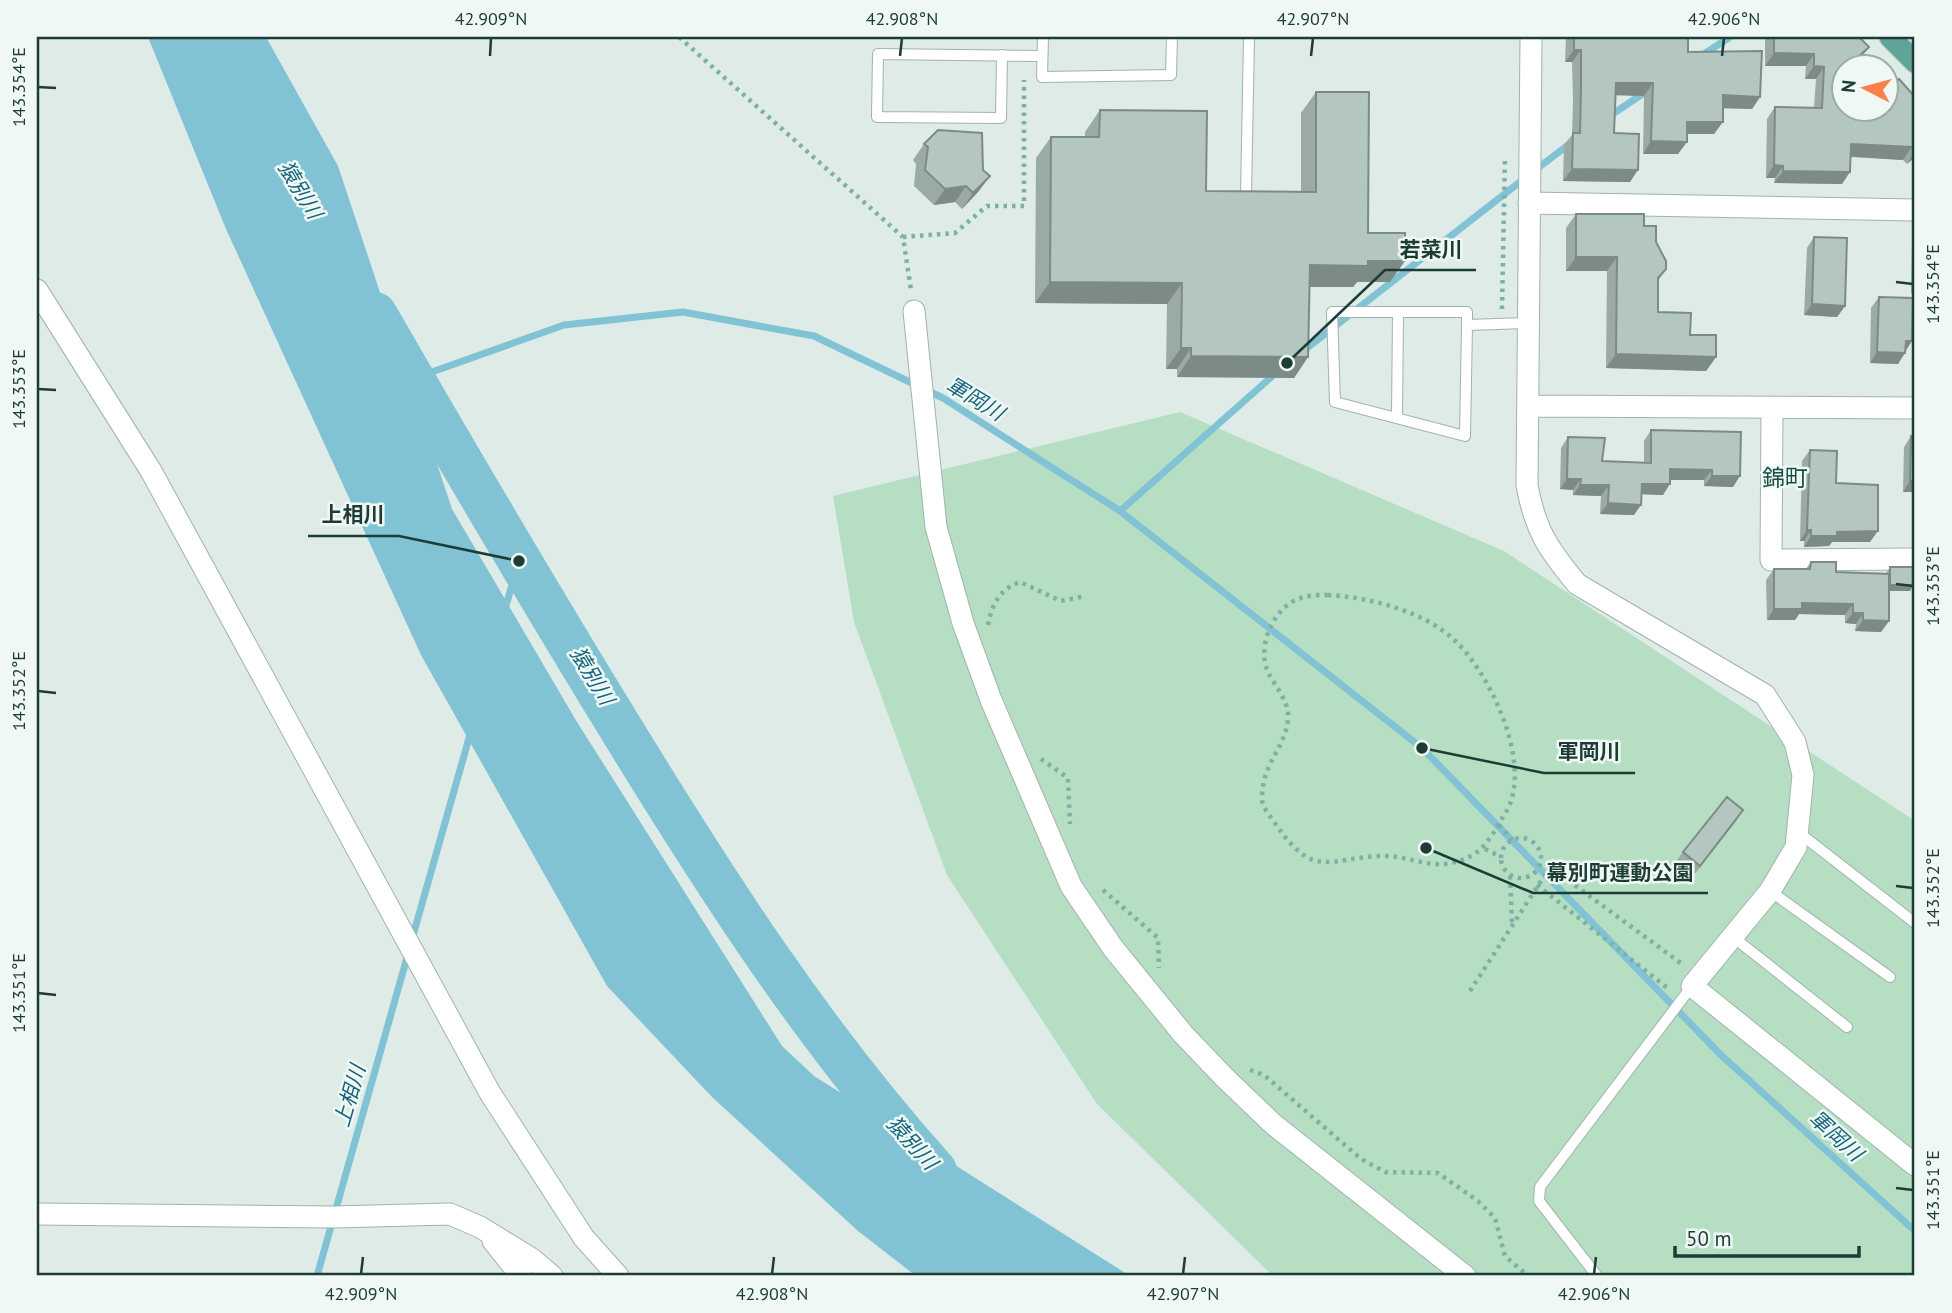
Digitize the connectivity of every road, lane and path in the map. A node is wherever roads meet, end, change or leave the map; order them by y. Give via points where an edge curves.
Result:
1 (679, 37) edge
2 (1043, 37) edge
3 (1172, 37) edge
4 (1249, 37) edge
5 (1531, 37) edge
6 (1890, 37) edge
7 (1002, 55) junction
8 (1024, 56) junction
9 (1042, 56) junction
10 (1915, 62) edge
11 (1505, 146) dead end
12 (1246, 196) edge
13 (1529, 203) junction
14 (1915, 210) edge
15 (903, 237) junction
16 (37, 290) edge
17 (914, 312) joint
18 (1398, 312) junction
19 (1528, 323) junction
20 (1502, 324) junction
21 (1467, 325) junction
22 (1530, 406) junction
23 (1772, 408) junction
24 (1915, 408) edge
25 (1398, 418) junction
26 (1915, 559) edge
27 (1085, 596) dead end
28 (992, 637) dead end
29 (1035, 754) dead end
30 (1499, 825) junction
31 (1070, 827) dead end
32 (1798, 832) junction
33 (1512, 841) junction
34 (1485, 849) junction
35 (1501, 857) junction
36 (1538, 869) junction
37 (1510, 875) junction
38 (1545, 875) junction
39 (1095, 880) dead end
40 (1537, 886) junction
41 (1770, 891) junction
42 (1915, 923) edge
43 (1512, 924) junction
44 (1733, 937) junction
45 (1890, 977) dead end
46 (1168, 979) dead end
47 (1691, 987) junction
48 (1471, 991) dead end
49 (1847, 1027) dead end
50 (1239, 1066) dead end
51 (1915, 1165) edge
52 (37, 1214) edge
53 (480, 1227) junction
54 (521, 1276) edge
55 (552, 1276) edge
56 (618, 1276) edge
57 (1465, 1276) edge
58 (1528, 1276) edge
59 (1597, 1276) edge

1 - 15 path
2 - 9 lane
3 - 9 lane via 1171,75 1042,77
4 - 12 lane
5 - 13 street
6 - 10 main road
7 - 7 lane via 1001,118 877,117 878,54
7 - 8 lane
8 - 9 lane
8 - 15 path via 1024,206 987,206 955,233
11 - 20 path
13 - 14 street
13 - 19 street
15 - 17 path
16 - 56 street via 151,471 490,1093 584,1238
17 - 57 street via 936,527 962,623 1071,886 1113,948 1224,1077 1273,1124
18 - 21 lane via 1467,312
18 - 25 lane
18 - 25 lane via 1332,313 1335,402
19 - 20 lane
19 - 22 street
20 - 21 lane
21 - 25 lane via 1465,436
22 - 23 street
22 - 32 street via 1527,485 1533,521 1555,558 1577,584 1765,695 1798,753 1803,775
23 - 24 street
23 - 26 street via 1770,560
27 - 28 path via 1061,601 1020,582 1007,586 993,603 988,624
29 - 31 path via 1068,778
30 - 33 path
30 - 34 path
30 - 34 path via 1511,803 1514,762 1501,710 1481,670 1450,636 1412,615 1354,596 1301,598 1282,609 1264,648 1267,670 1282,693 1288,719 1265,769 1262,802 1293,849 1324,864 1383,856 1437,865 1464,861
32 - 41 street via 1796,847
32 - 42 lane
33 - 35 path
33 - 36 path via 1532,842 1541,859
34 - 35 path
35 - 37 path
36 - 37 path via 1530,876
36 - 38 path
37 - 43 path
38 - 40 path
38 - 47 path via 1550,867
39 - 46 path via 1158,938 1159,969
40 - 43 path
40 - 47 path
41 - 44 street
41 - 45 lane
43 - 48 path
44 - 47 street
44 - 49 lane
47 - 51 street
47 - 59 lane via 1540,1187 1539,1201
50 - 58 path via 1264,1075 1361,1159 1385,1171 1438,1173 1478,1201 1495,1219 1505,1256
52 - 53 street via 450,1214
53 - 54 street
53 - 55 street

